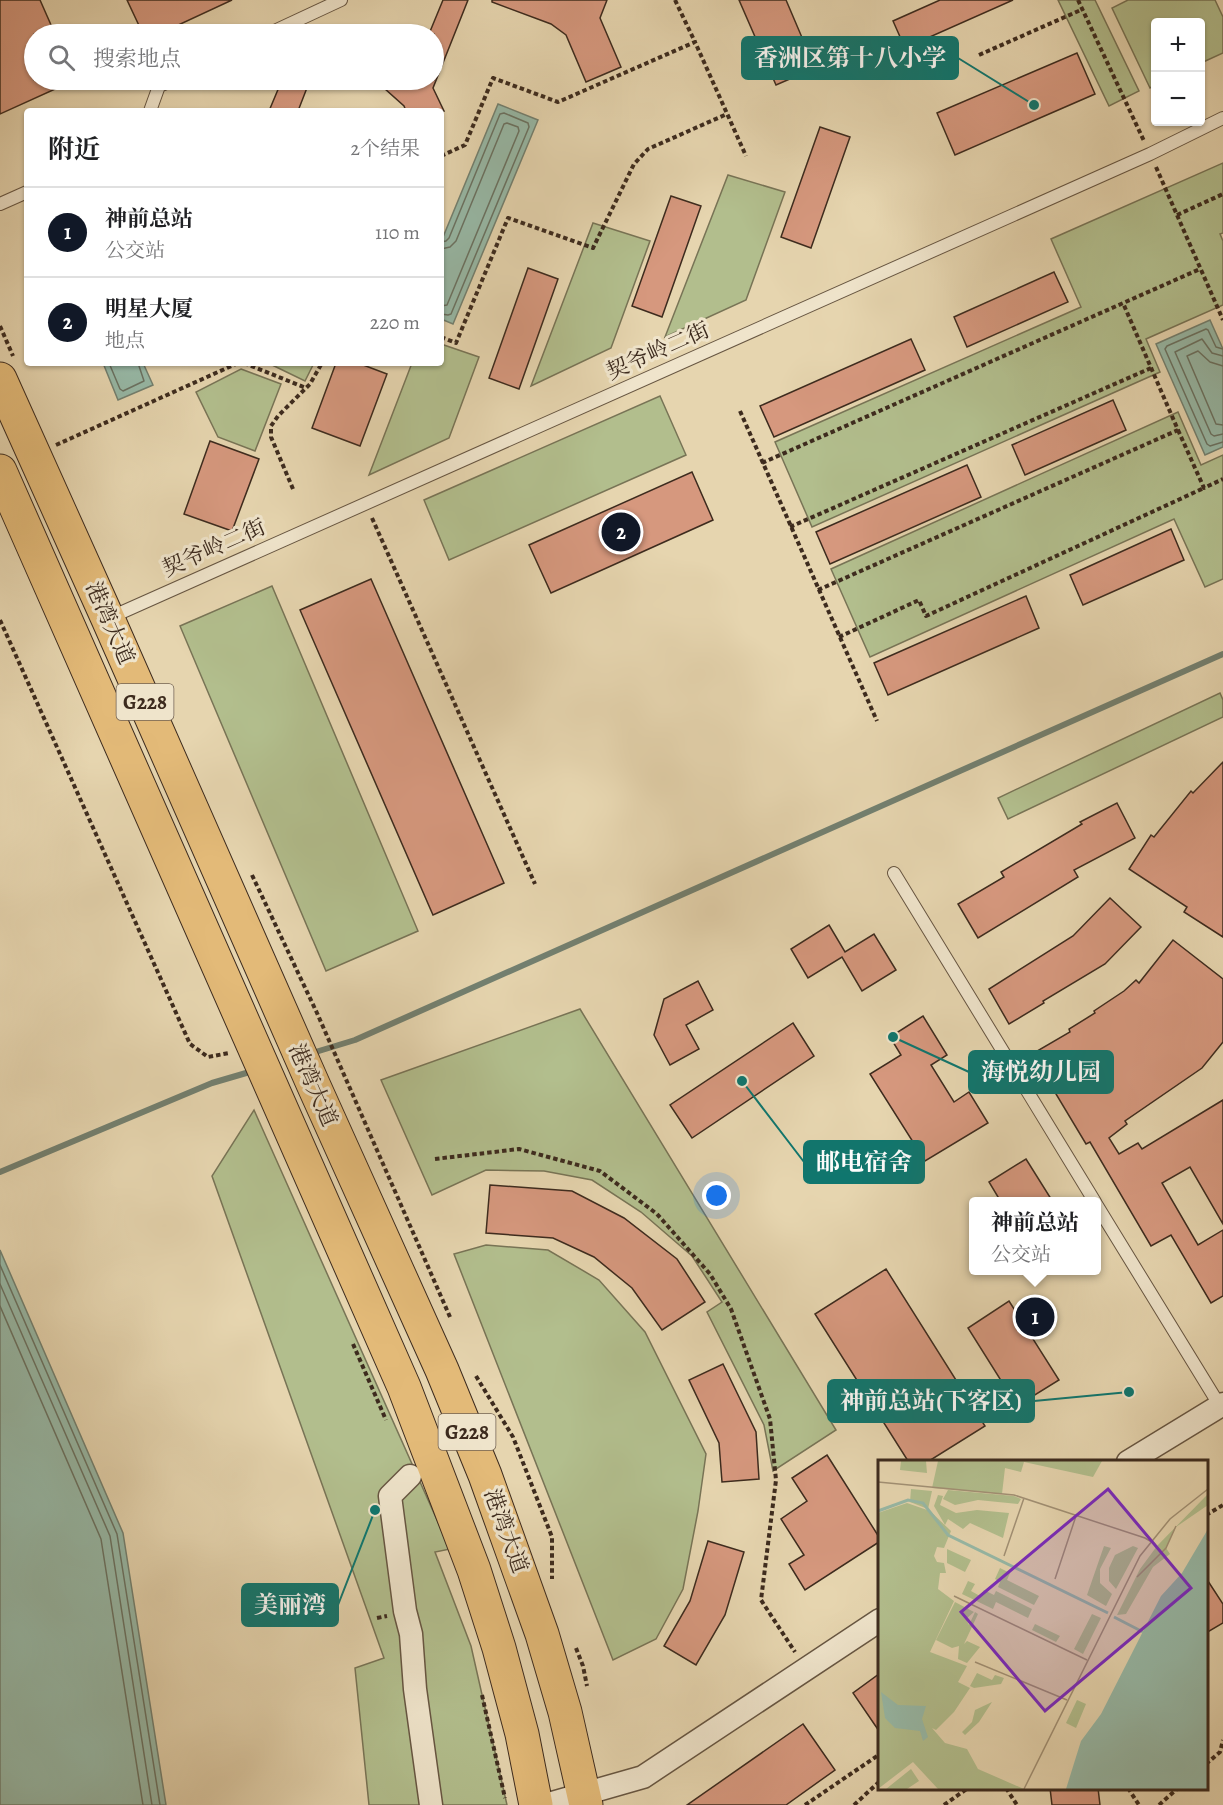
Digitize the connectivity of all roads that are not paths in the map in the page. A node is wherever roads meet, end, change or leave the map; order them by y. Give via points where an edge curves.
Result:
1 (341, 0) edge
2 (289, 24) edge
3 (158, 90) edge
4 (151, 108) edge
5 (1223, 118) edge
6 (24, 193) edge
7 (0, 204) edge
8 (0, 379) edge
9 (0, 471) edge
10 (108, 619) junction
11 (894, 873) dead end
12 (1092, 1197) edge
13 (1101, 1211) edge
14 (1221, 1405) edge
15 (1130, 1460) edge
16 (410, 1476) dead end
17 (878, 1621) edge
18 (585, 1799) edge
19 (431, 1805) edge
20 (536, 1805) edge
21 (545, 1805) edge

1 - 2 lane
3 - 4 lane
5 - 10 lane, 契爷岭二街
6 - 7 lane
8 - 10 highway, 港湾大道 / G228
9 - 20 highway, 港湾大道 / G228 via 241,1047 278,1100 404,1387 474,1570 499,1648
10 - 18 highway, 港湾大道 / G228 via 485,1475 543,1634
11 - 12 lane
13 - 14 lane
14 - 15 street
16 - 19 street via 390,1496
17 - 18 street via 643,1777
18 - 21 street

